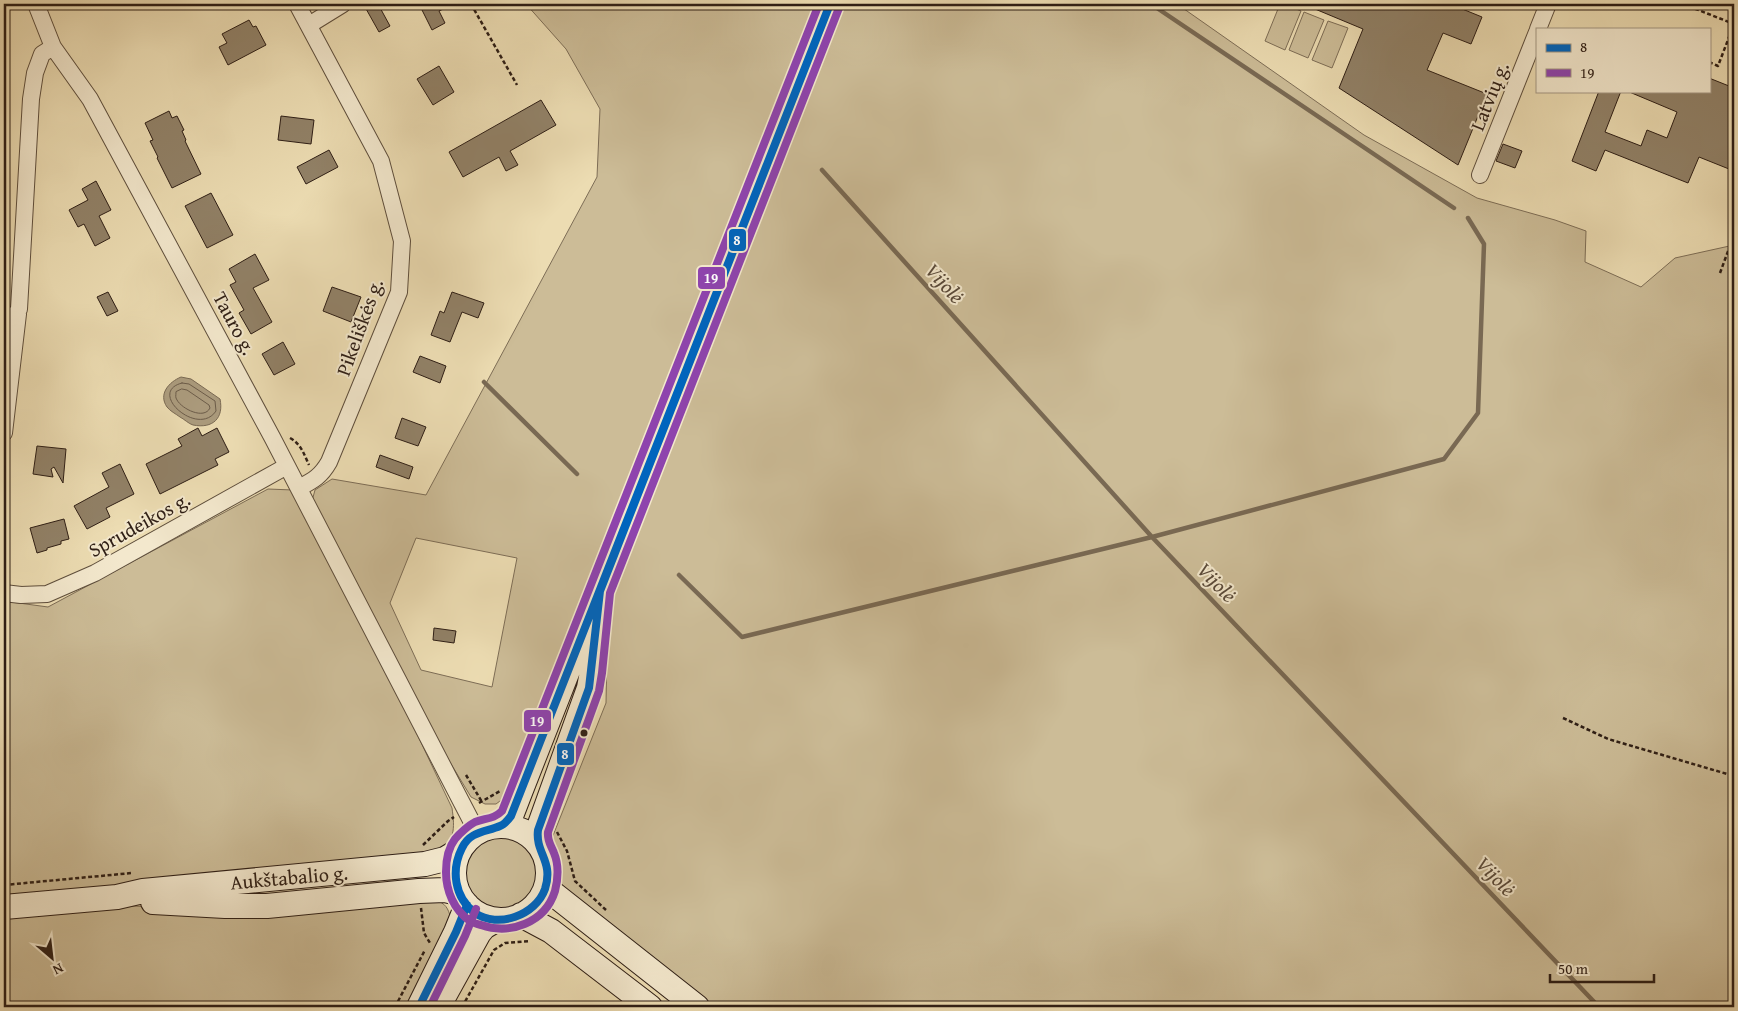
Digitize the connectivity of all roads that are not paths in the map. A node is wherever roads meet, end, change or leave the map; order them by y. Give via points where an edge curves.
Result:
1 (36, 4) edge
2 (296, 4) edge
3 (343, 4) edge
4 (830, 4) edge
5 (1548, 4) edge
6 (308, 25) junction
7 (1538, 28) edge
8 (1536, 33) edge
9 (53, 46) junction
10 (1480, 175) dead end
11 (18, 309) junction
12 (4, 332) edge
13 (4, 433) edge
14 (287, 466) junction
15 (299, 488) junction
16 (600, 591) junction
17 (4, 593) edge
18 (502, 826) junction
19 (477, 832) junction
20 (547, 837) junction
21 (460, 850) junction
22 (546, 888) junction
23 (117, 897) junction
24 (463, 899) junction
25 (4, 907) edge
26 (521, 915) junction
27 (496, 920) junction
28 (419, 1007) edge
29 (438, 1007) edge
30 (650, 1007) edge
31 (697, 1007) edge

1 - 9 street, Tauro g.
2 - 6 street, Pikeliškės g.
3 - 6 street
4 - 16 main road
5 - 7 street, Latvių g.
6 - 15 street, Pikeliškės g. via 381,161 402,241 399,292 329,462 323,473
8 - 10 street, Latvių g.
9 - 11 street via 42,54 31,99
9 - 14 street, Tauro g. via 90,99
11 - 12 street
11 - 13 street
14 - 15 street, Tauro g.
14 - 17 street, Sprudeikos g. via 87,576 47,594
15 - 19 street, Tauro g.
16 - 18 main road via 521,790
16 - 20 main road via 589,688 539,827
18 - 19 main road
18 - 20 main road
19 - 21 main road
20 - 22 main road
21 - 23 main road, Aukštabalio g. via 445,859 426,864 142,891
21 - 24 main road via 454,879
22 - 26 main road via 532,909
22 - 31 main road
23 - 24 main road, Aukštabalio g. via 225,906 267,906 445,890
23 - 25 main road, Aukštabalio g.
24 - 27 main road via 484,918
24 - 28 main road via 456,932
26 - 27 main road
26 - 30 main road via 551,932
27 - 29 main road via 479,933

